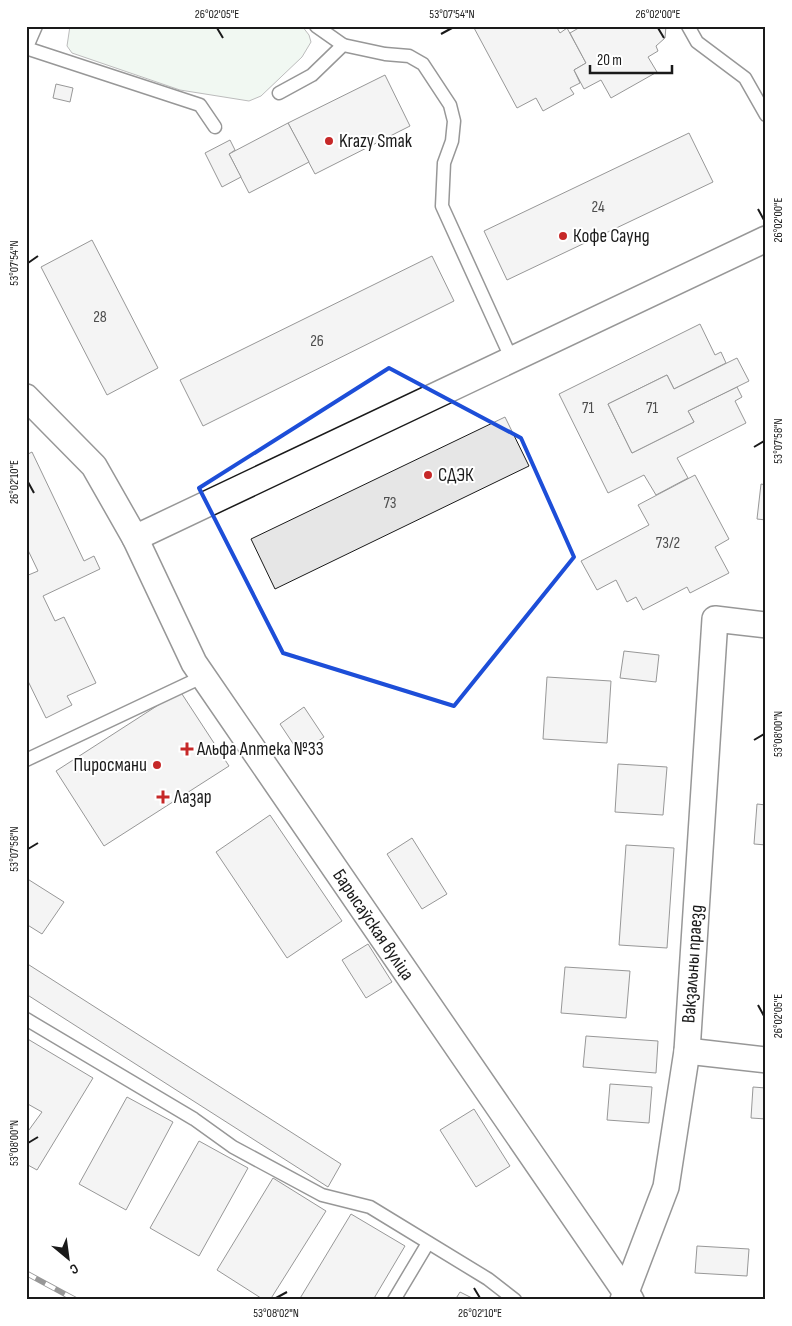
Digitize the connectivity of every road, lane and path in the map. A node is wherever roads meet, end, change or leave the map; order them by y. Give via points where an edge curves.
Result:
1 (36, 26) edge
2 (316, 26) edge
3 (688, 26) edge
4 (343, 45) junction
5 (26, 49) edge
6 (278, 94) dead end
7 (766, 115) edge
8 (215, 127) dead end
9 (766, 239) edge
10 (512, 360) junction
11 (26, 397) edge
12 (135, 538) junction
13 (766, 625) edge
14 (202, 676) junction
15 (26, 760) edge
16 (26, 1019) edge
17 (687, 1051) junction
18 (766, 1060) edge
19 (428, 1243) junction
20 (627, 1298) edge
21 (394, 1300) edge
22 (515, 1300) edge

1 - 5 lane
2 - 4 lane
3 - 7 lane via 697,42 746,78
4 - 6 lane via 312,75
4 - 10 lane via 409,56 424,64 450,105 454,121 452,141 444,163 442,206
5 - 8 lane via 200,106
9 - 10 street
10 - 12 street
11 - 12 street, Барысаўская вуліца via 94,466
12 - 14 street, Барысаўская вуліца
13 - 17 street, Вакзальны праезд via 715,619
14 - 15 lane
14 - 20 street, Барысаўская вуліца
16 - 19 lane via 194,1119 234,1147 322,1195 370,1207
17 - 18 street
17 - 20 street, Вакзальны праезд via 666,1187
19 - 21 lane
19 - 22 lane via 488,1279

